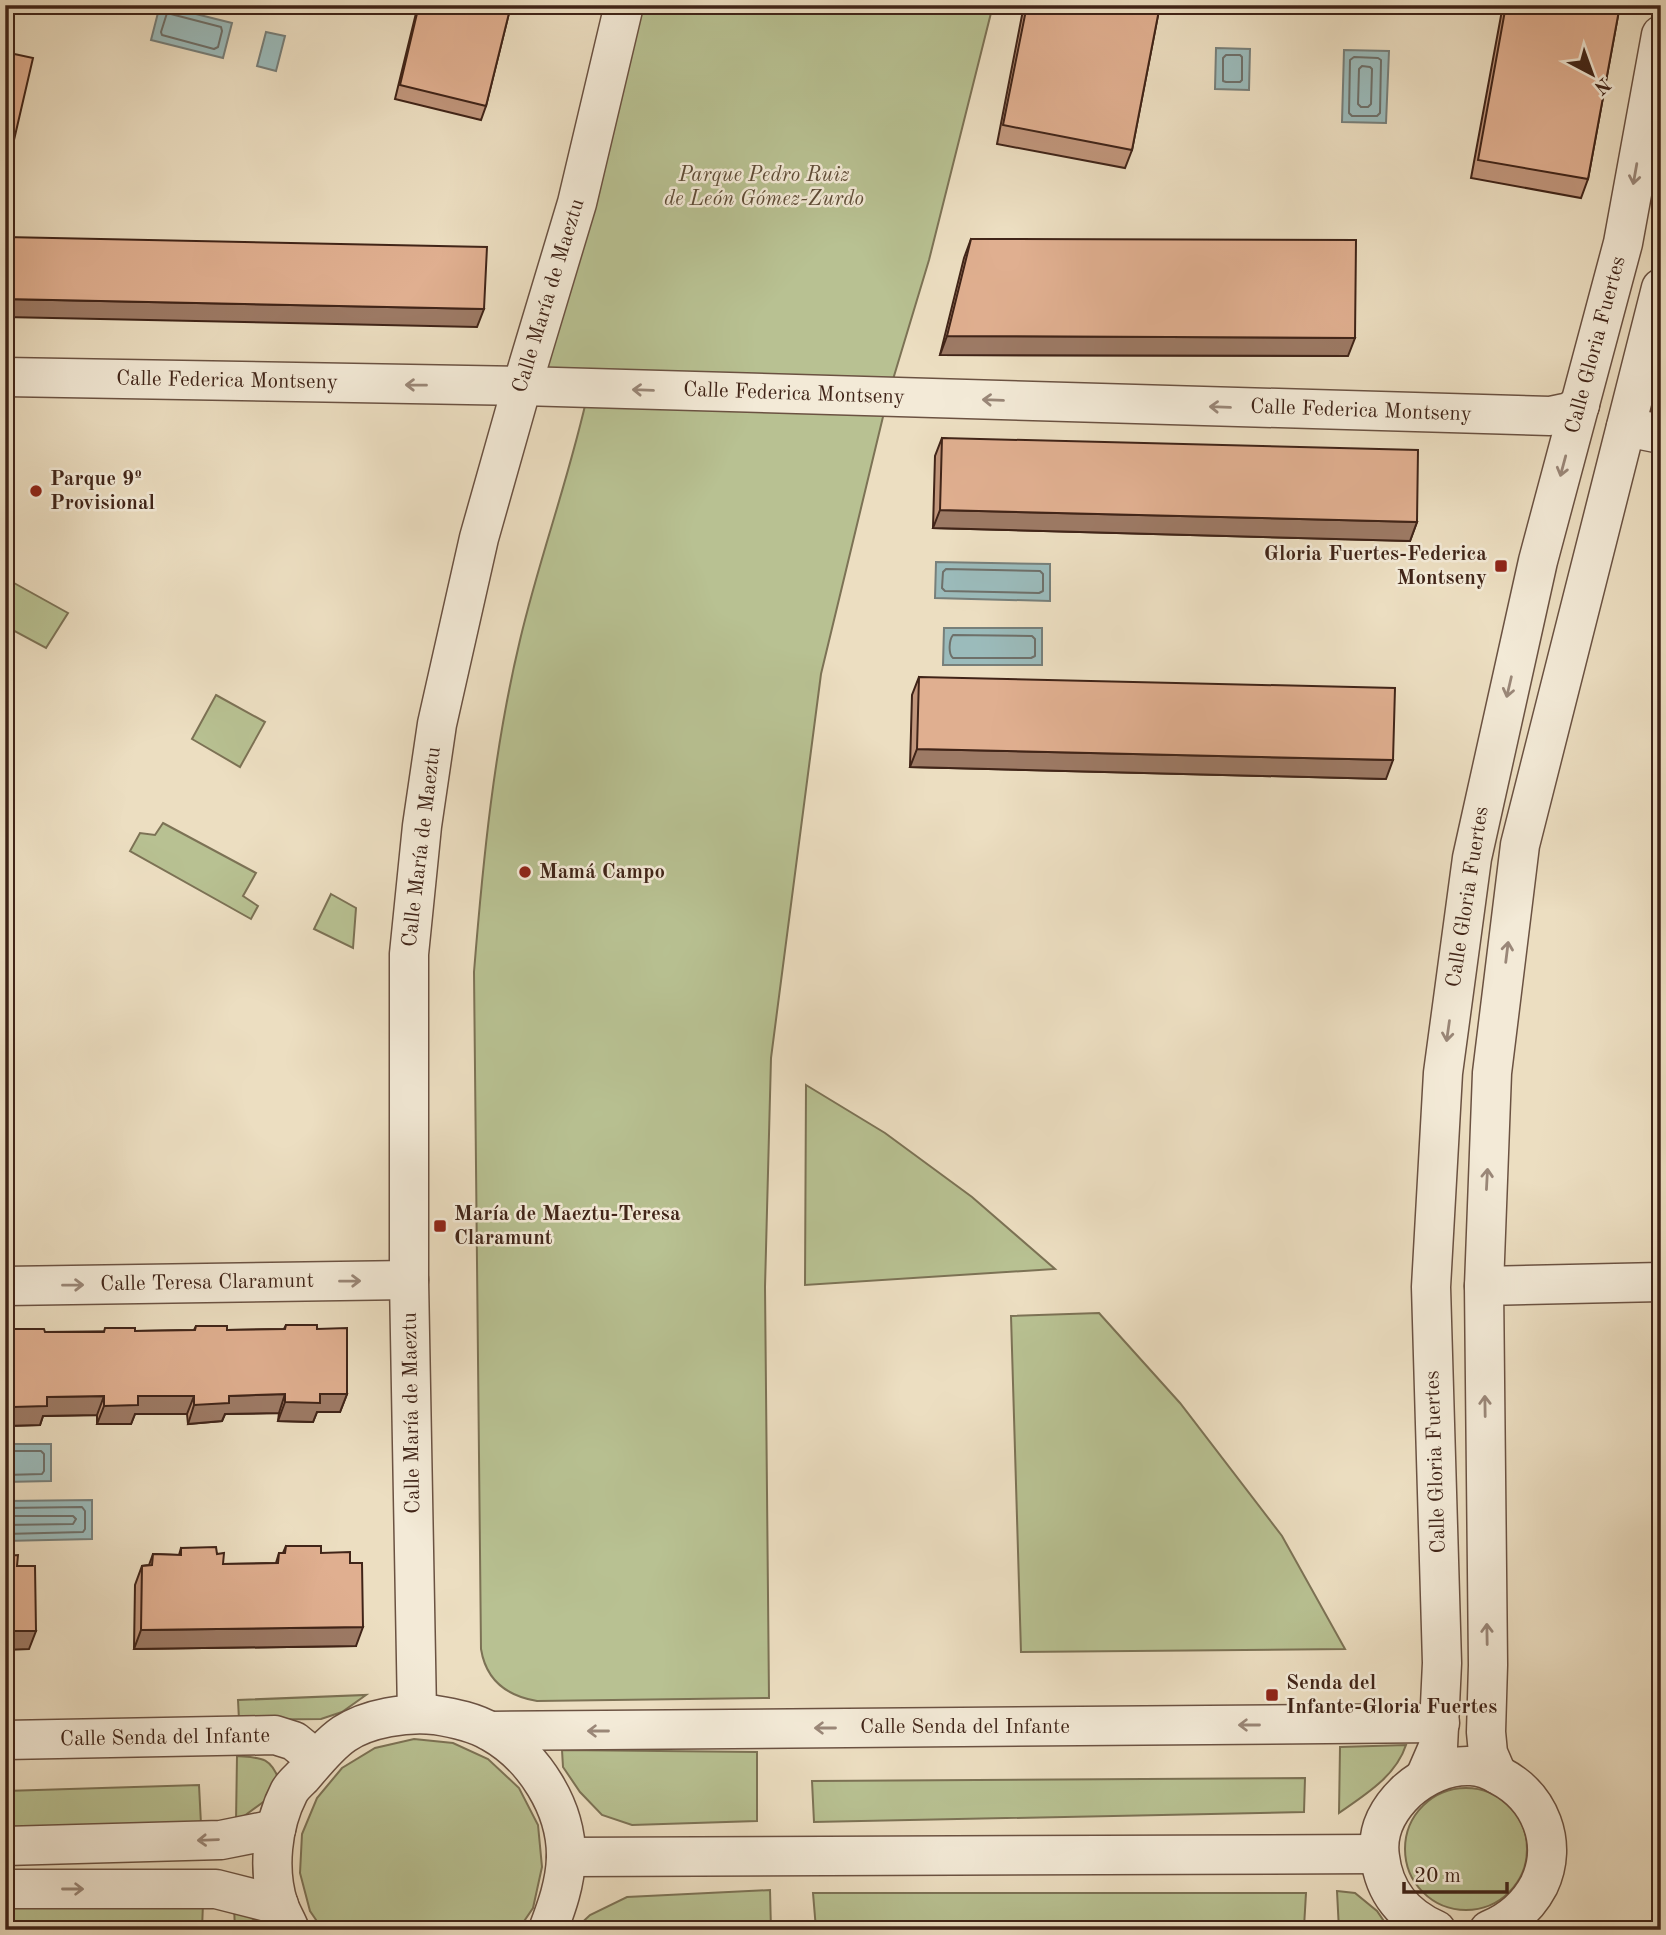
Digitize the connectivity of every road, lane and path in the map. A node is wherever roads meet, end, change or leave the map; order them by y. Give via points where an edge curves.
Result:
1 (624, 5) edge
2 (1661, 35) edge
3 (1661, 288) edge
4 (5, 377) edge
5 (522, 386) junction
6 (1580, 405) junction
7 (1643, 430) edge
8 (409, 1280) junction
9 (1661, 1282) edge
10 (5, 1286) edge
11 (1484, 1286) junction
12 (417, 1713) junction
13 (1440, 1723) junction
14 (490, 1731) junction
15 (5, 1740) edge
16 (316, 1759) junction
17 (1497, 1774) junction
18 (1425, 1777) junction
19 (276, 1829) junction
20 (5, 1846) edge
21 (1379, 1854) junction
22 (566, 1857) junction
23 (5, 1889) edge
24 (285, 1917) edge
25 (548, 1930) edge
26 (1436, 1930) edge
27 (1489, 1930) edge

1 - 5 street, Calle María de Maeztu via 577,203
2 -> 6 street, Calle Gloria Fuertes via 1623,243
3 - 7 street, Calle Gloria Fuertes
5 -> 4 street, Calle Federica Montseny
6 -> 5 street, Calle Federica Montseny via 1550,416
5 - 8 street, Calle María de Maeztu via 453,646 422,826 409,954
6 -> 13 street, Calle Gloria Fuertes via 1538,561 1474,842 1443,1073 1431,1287
11 -> 7 street, Calle Gloria Fuertes via 1492,1073 1520,845
10 -> 8 street, Calle Teresa Claramunt
8 - 12 street, Calle María de Maeztu
9 - 11 street
17 -> 11 street, Calle Gloria Fuertes via 1488,1754 1486,1732
12 - 14 street via 455,1718
12 - 16 street via 379,1719 344,1734
13 -> 14 street, Calle Senda del Infante
13 - 18 street, Calle Gloria Fuertes via 1438,1747
14 - 22 street via 521,1754 545,1784 560,1819
15 - 16 street, Calle Senda del Infante via 275,1735 294,1741
16 - 19 street via 290,1791
17 - 18 street via 1472,1765
17 - 27 street via 1522,1791 1538,1810 1548,1842 1546,1862 1532,1898 1503,1924
18 - 21 street via 1389,1813 1380,1832
19 -> 20 street via 221,1840
19 - 24 street via 272,1867
21 - 22 street
21 - 26 street via 1395,1899 1419,1922
22 - 25 street via 561,1897
23 -> 24 street via 216,1889

